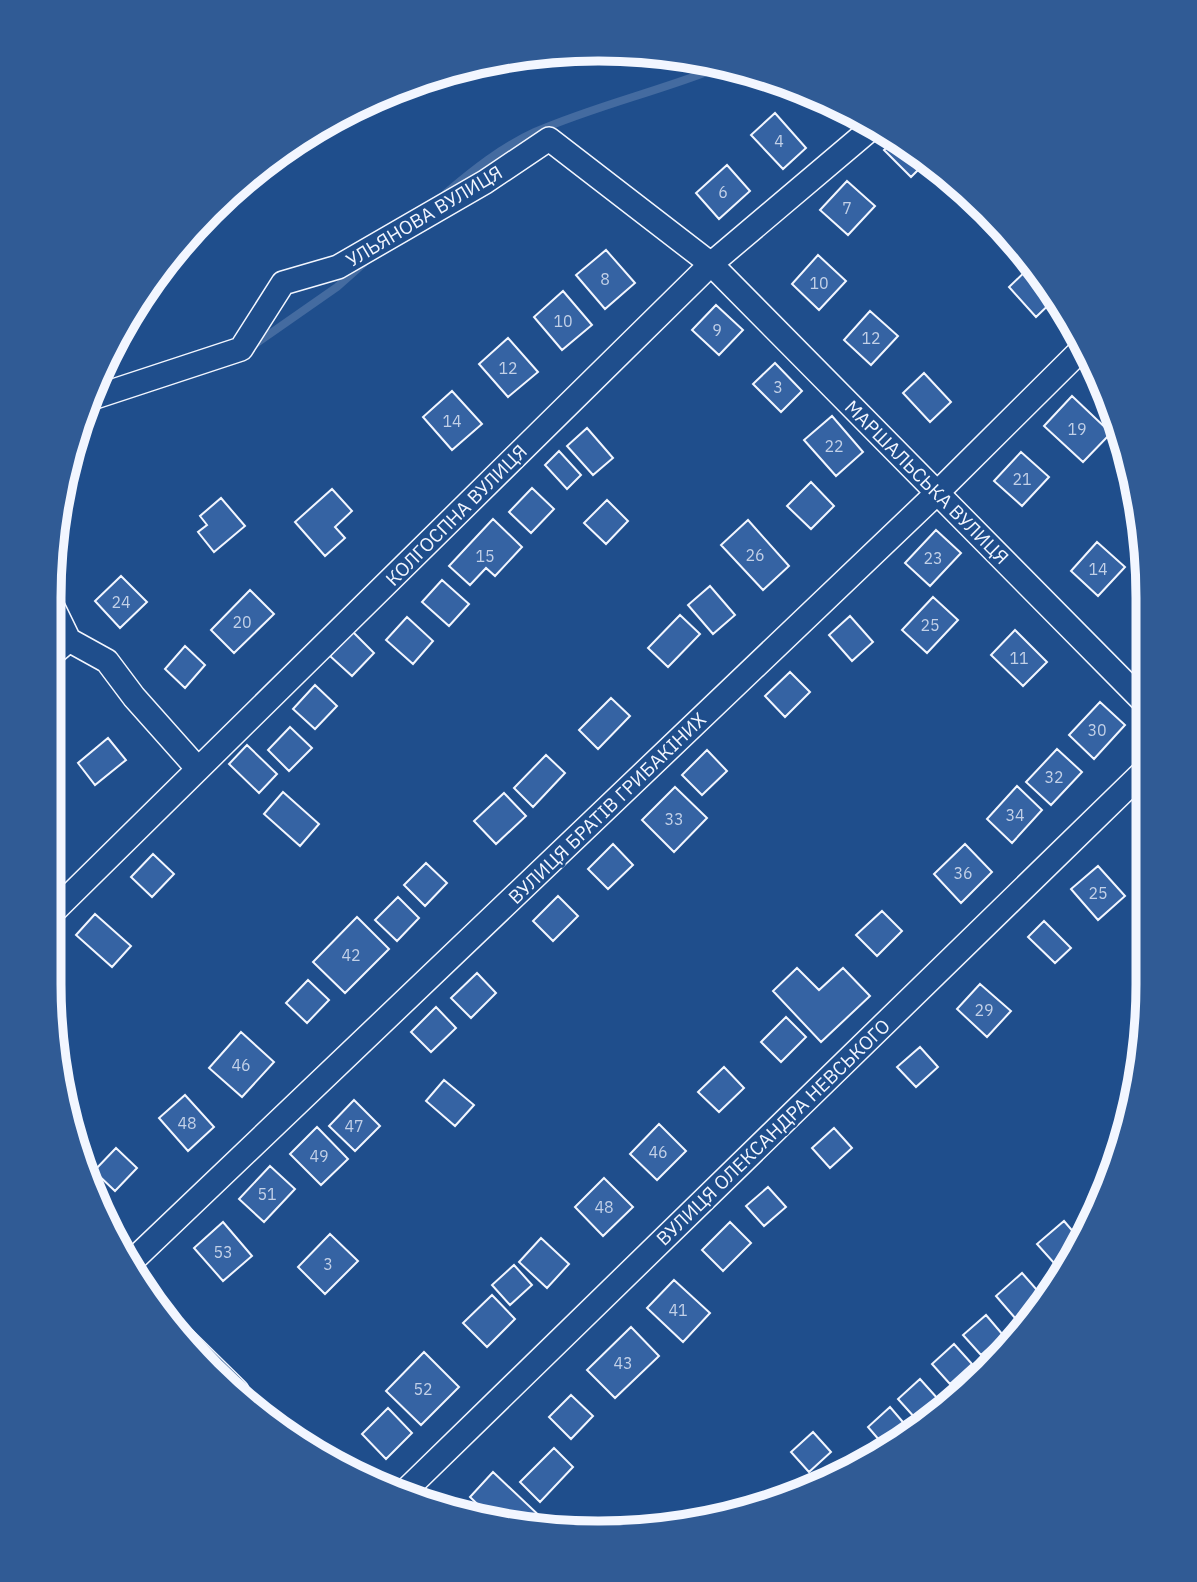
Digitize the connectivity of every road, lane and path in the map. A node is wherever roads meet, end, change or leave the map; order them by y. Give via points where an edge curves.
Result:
1 (866, 133) edge
2 (712, 264) junction
3 (1077, 354) edge
4 (101, 395) edge
5 (937, 493) junction
6 (61, 624) edge
7 (69, 640) junction
8 (61, 647) edge
9 (1136, 694) edge
10 (198, 769) junction
11 (1136, 779) edge
12 (61, 904) edge
13 (136, 1257) edge
14 (410, 1486) edge

1 - 2 street, КОЛГОСПНА ВУЛИЦЯ
2 - 4 street, УЛЬЯНОВА ВУЛИЦЯ via 549,139 485,182 338,267 283,284 242,349
2 - 5 street, МАРШАЛЬСЬКА ВУЛИЦЯ
2 - 10 street, КОЛГОСПНА ВУЛИЦЯ
3 - 5 street, ВУЛИЦЯ БРАТІВ ГРИБАКІНИХ
5 - 9 street, МАРШАЛЬСЬКА ВУЛИЦЯ
5 - 13 street, ВУЛИЦЯ БРАТІВ ГРИБАКІНИХ
6 - 7 street
7 - 8 street
7 - 10 street via 107,661
10 - 12 street, КОЛГОСПНА ВУЛИЦЯ
11 - 14 street, ВУЛИЦЯ ОЛЕКСАНДРА НЕВСЬКОГО

